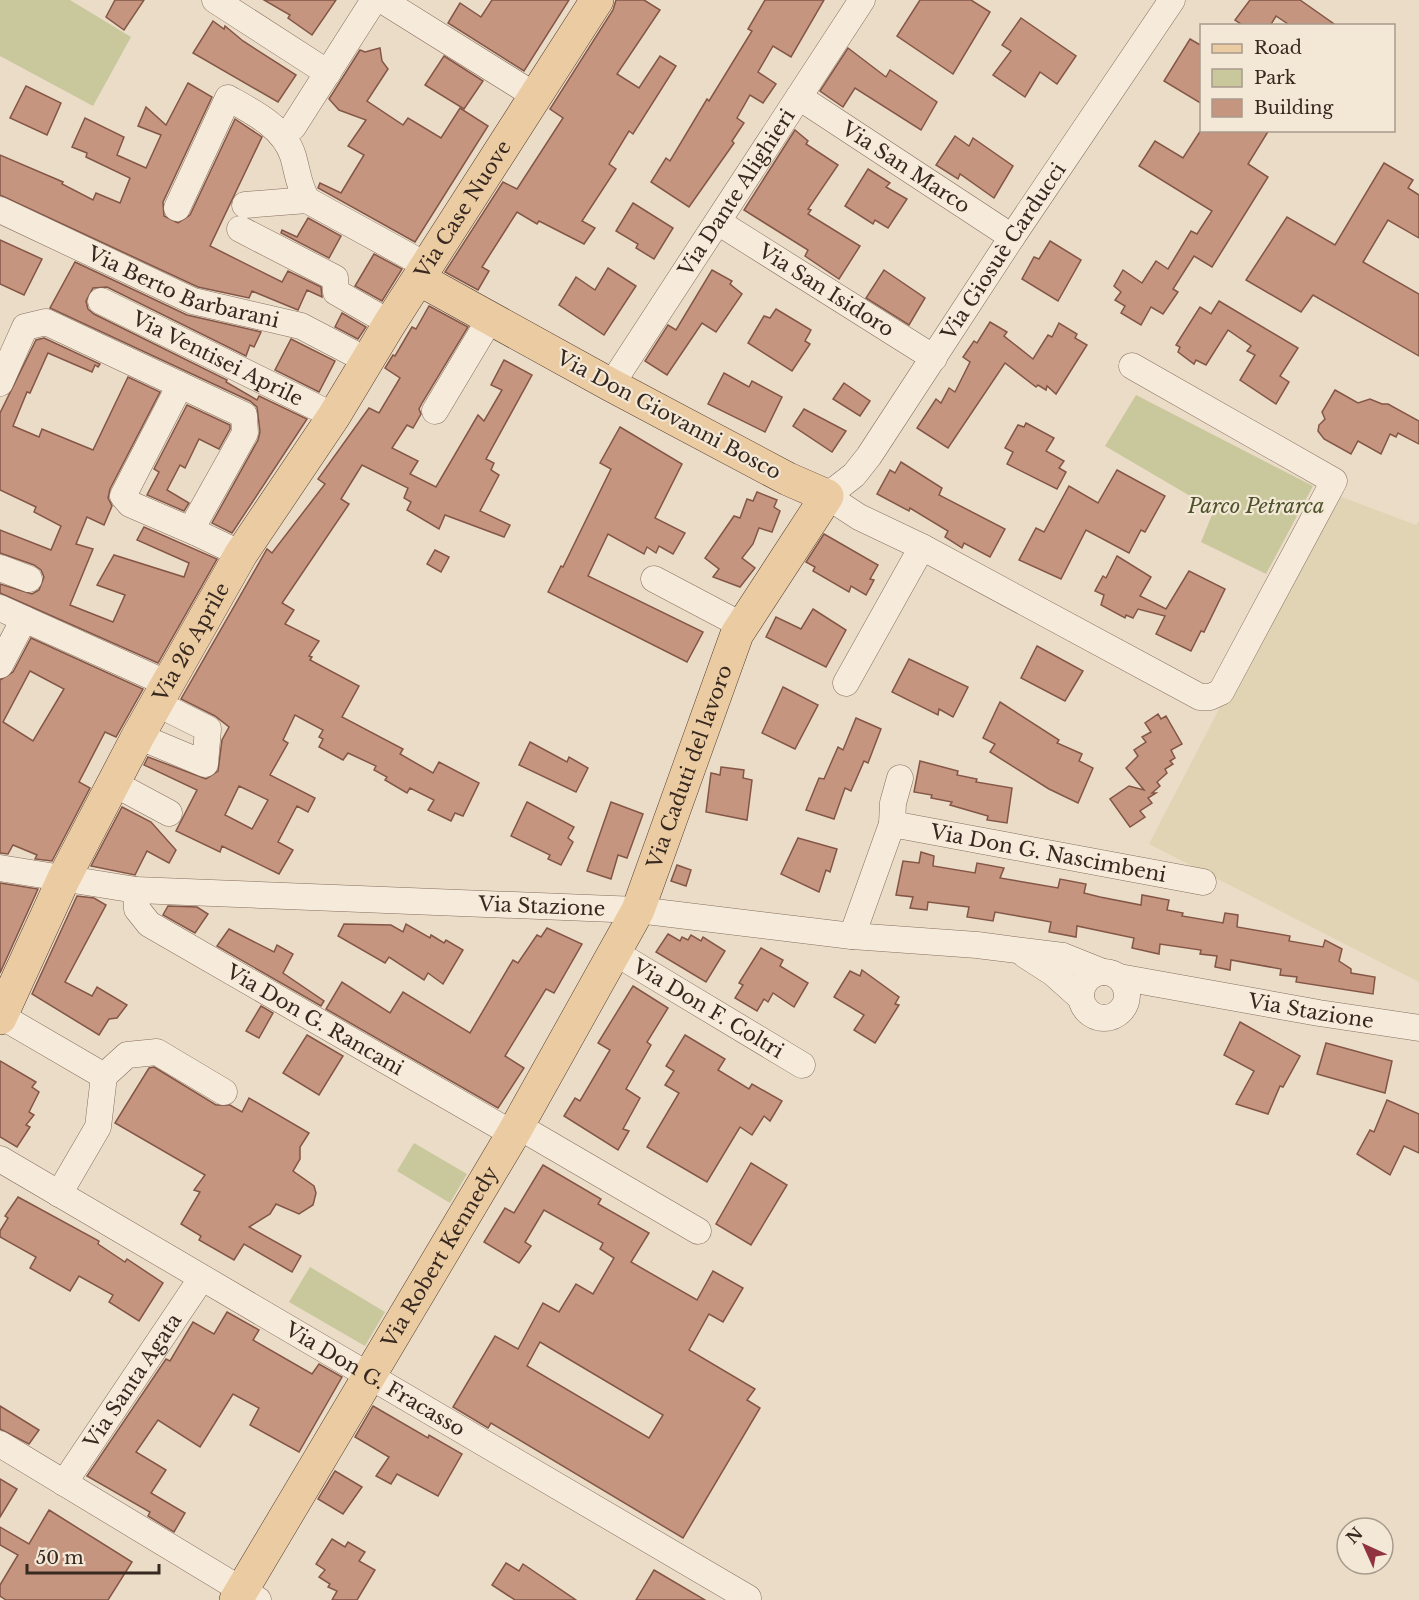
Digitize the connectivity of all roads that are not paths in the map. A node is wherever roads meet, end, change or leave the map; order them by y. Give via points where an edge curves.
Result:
1 (215, 0) edge
2 (374, 0) edge
3 (382, 0) edge
4 (597, 0) edge
5 (862, 0) edge
6 (1172, 0) edge
7 (328, 73) junction
8 (534, 95) junction
9 (799, 97) junction
10 (293, 127) dead end
11 (308, 200) junction
12 (177, 208) dead end
13 (0, 210) edge
14 (718, 222) junction
15 (1012, 237) junction
16 (423, 272) junction
17 (101, 301) dead end
18 (490, 319) junction
19 (390, 323) junction
20 (934, 358) junction
21 (366, 360) junction
22 (1132, 366) dead end
23 (0, 383) edge
24 (180, 385) junction
25 (611, 385) junction
26 (435, 411) dead end
27 (334, 416) junction
28 (827, 496) junction
29 (195, 532) junction
30 (922, 547) junction
31 (241, 554) junction
32 (0, 568) edge
33 (29, 579) dead end
34 (654, 579) dead end
35 (0, 608) edge
36 (24, 619) junction
37 (742, 626) junction
38 (0, 665) edge
39 (846, 683) dead end
40 (163, 694) junction
41 (138, 736) junction
42 (900, 778) dead end
43 (115, 784) junction
44 (169, 813) dead end
45 (892, 824) junction
46 (0, 868) edge
47 (64, 878) junction
48 (1203, 882) dead end
49 (136, 890) junction
50 (638, 910) junction
51 (852, 936) junction
52 (614, 952) junction
53 (1020, 952) junction
54 (1111, 974) junction
55 (1202, 992) junction
56 (1081, 998) junction
57 (1124, 1006) junction
58 (1, 1017) edge
59 (1419, 1028) edge
60 (802, 1065) dead end
61 (104, 1076) junction
62 (224, 1092) dead end
63 (515, 1130) junction
64 (0, 1159) edge
65 (59, 1194) junction
66 (698, 1231) dead end
67 (201, 1279) junction
68 (369, 1376) junction
69 (0, 1444) edge
70 (64, 1483) junction
71 (245, 1597) edge
72 (747, 1599) edge

1 - 7 street
2 - 7 street
3 - 8 street
4 - 8 main road, Via Case Nuove
5 - 9 street, Via Dante Alighieri
6 - 15 street, Via Giosuè Carducci
7 - 10 street
8 - 16 main road, Via Case Nuove
9 - 14 street, Via Dante Alighieri
9 - 15 street, Via San Marco
11 - 12 street via 298,183 293,155 283,133 228,98
11 - 16 street
11 - 19 street via 243,217 336,278 336,292
13 - 21 street, Via Berto Barbarani via 194,301 301,326
14 - 20 street, Via San Isidoro
14 - 25 street, Via Dante Alighieri
15 - 20 street, Via Giosuè Carducci
16 - 18 main road, Via Don Giovanni Bosco
16 - 19 main road, Via Case Nuove
17 - 27 street, Via Ventisei Aprile
18 - 25 main road, Via Don Giovanni Bosco
18 - 26 street
19 - 21 main road, Via Case Nuove
20 - 28 street, Via Giosuè Carducci via 869,456 854,475
21 - 27 main road, Via Case Nuove
22 - 30 street, Via Don Giovanni Bosco via 1334,481 1221,692 1200,697
23 - 24 street via 25,327 46,322
24 - 29 street via 244,415 245,433 193,526
24 - 29 street via 123,496 130,504
25 - 28 main road, Via Don Giovanni Bosco
27 - 31 main road, Via 26 Aprile
28 - 30 street, Via Don Giovanni Bosco via 859,517
28 - 37 main road, Via Caduti del lavoro
29 - 31 street
30 - 39 street
31 - 40 main road, Via 26 Aprile
32 - 33 street
34 - 37 street
35 - 36 street
36 - 38 street
36 - 40 street
37 - 50 main road, Via Caduti del lavoro
40 - 41 main road, Via 26 Aprile
40 - 41 street via 208,729 205,764
41 - 43 main road, Via 26 Aprile
42 - 45 street
43 - 44 street
43 - 47 main road, Via 26 Aprile
45 - 48 street, Via Don G. Nascimbeni
45 - 51 street
46 - 47 street, Via Stazione
47 - 49 street, Via Stazione
47 - 58 main road, Via 26 Aprile
49 - 50 street, Via Stazione
49 - 63 street, Via Don G. Rancani via 137,909 149,924
50 - 51 street, Via Stazione
50 - 52 main road, Via Robert Kennedy
51 - 53 street, Via Stazione
52 - 60 street, Via Don F. Coltri
52 - 63 main road, Via Robert Kennedy
53 - 54 street, Via Stazione via 1063,956
53 - 56 street, Via Stazione via 1053,973
54 - 55 street, Via Stazione
54 - 56 street via 1095,973 1084,983
54 - 57 street via 1127,991
55 - 57 street, Via Stazione via 1150,998
55 - 59 street, Via Stazione
56 - 57 street, Via Stazione via 1088,1012 1103,1018 1112,1017
58 - 61 street
61 - 62 street via 127,1055 157,1052
61 - 65 street via 98,1126
63 - 66 street, Via Don G. Rancani
63 - 68 main road, Via Robert Kennedy
64 - 65 street, Via Don G. Fracasso
65 - 67 street, Via Don G. Fracasso
67 - 68 street, Via Don G. Fracasso
67 - 70 street, Via Santa Agata
68 - 71 main road, Via Robert Kennedy
68 - 72 street, Via Don G. Fracasso
69 - 70 street
70 - 71 street

